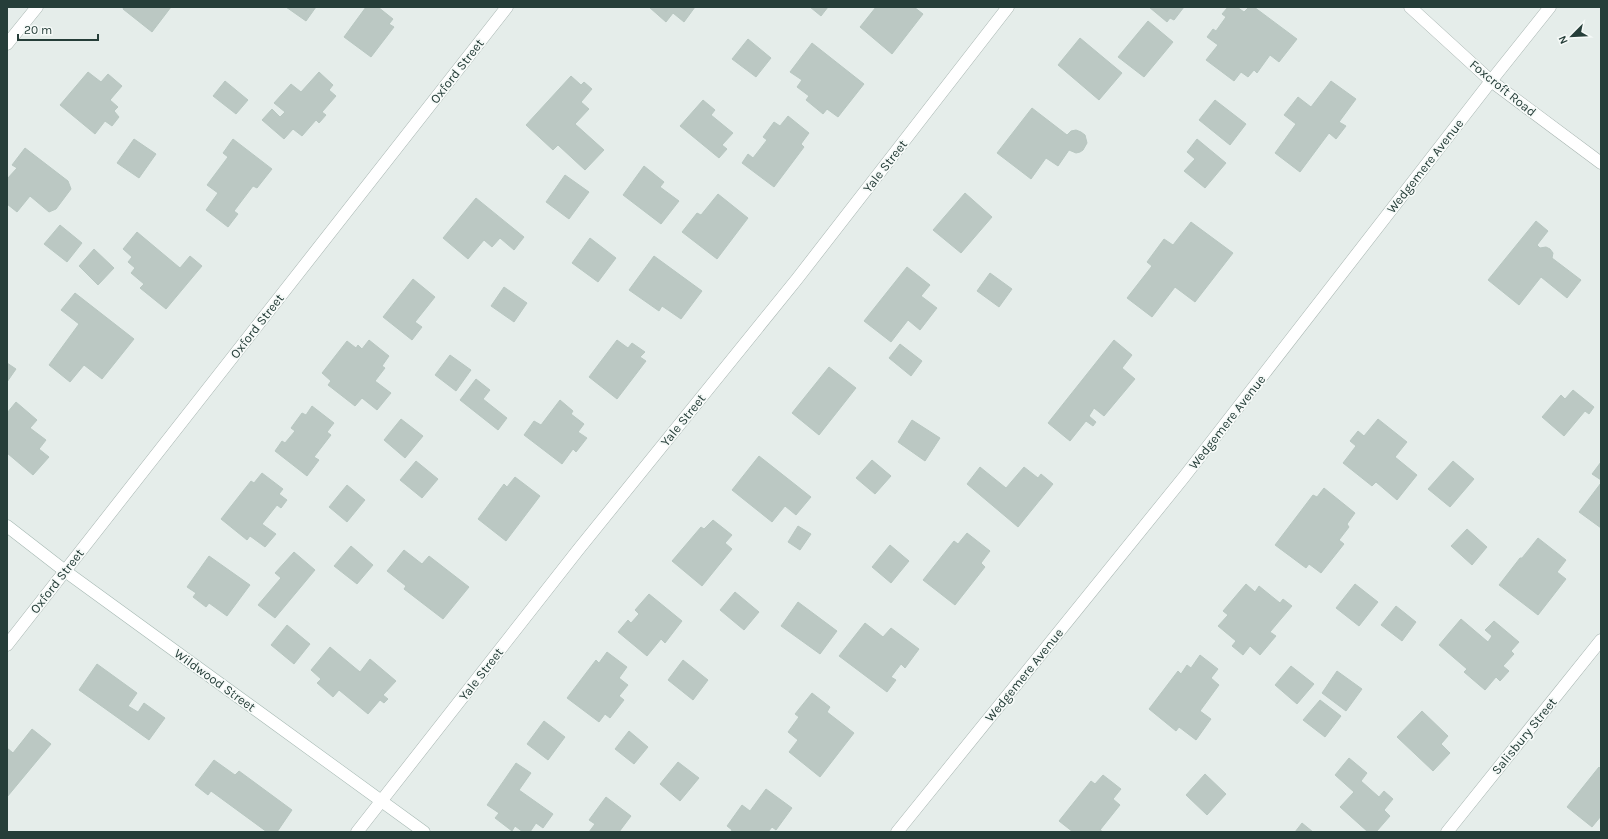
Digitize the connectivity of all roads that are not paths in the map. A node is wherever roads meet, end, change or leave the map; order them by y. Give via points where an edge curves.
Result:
1 (37, 7) edge
2 (507, 7) edge
3 (1008, 7) edge
4 (1410, 7) edge
5 (1550, 7) edge
6 (7, 44) edge
7 (1490, 81) junction
8 (1601, 163) edge
9 (7, 526) edge
10 (65, 571) junction
11 (1601, 640) edge
12 (7, 645) edge
13 (382, 801) junction
14 (357, 832) edge
15 (424, 832) edge
16 (897, 832) edge
17 (1447, 832) edge

1 - 6 street
2 - 10 street, Oxford Street
3 - 13 street, Yale Street via 797,279 578,550
4 - 7 street, Foxcroft Road
5 - 7 street, Wedgemere Avenue
7 - 8 street, Foxcroft Road
7 - 16 street, Wedgemere Avenue via 1184,477
9 - 10 street, Wildwood Street
10 - 12 street, Oxford Street
10 - 13 street, Wildwood Street
11 - 17 street, Salisbury Street
13 - 14 street, Yale Street
13 - 15 street, Wildwood Street

